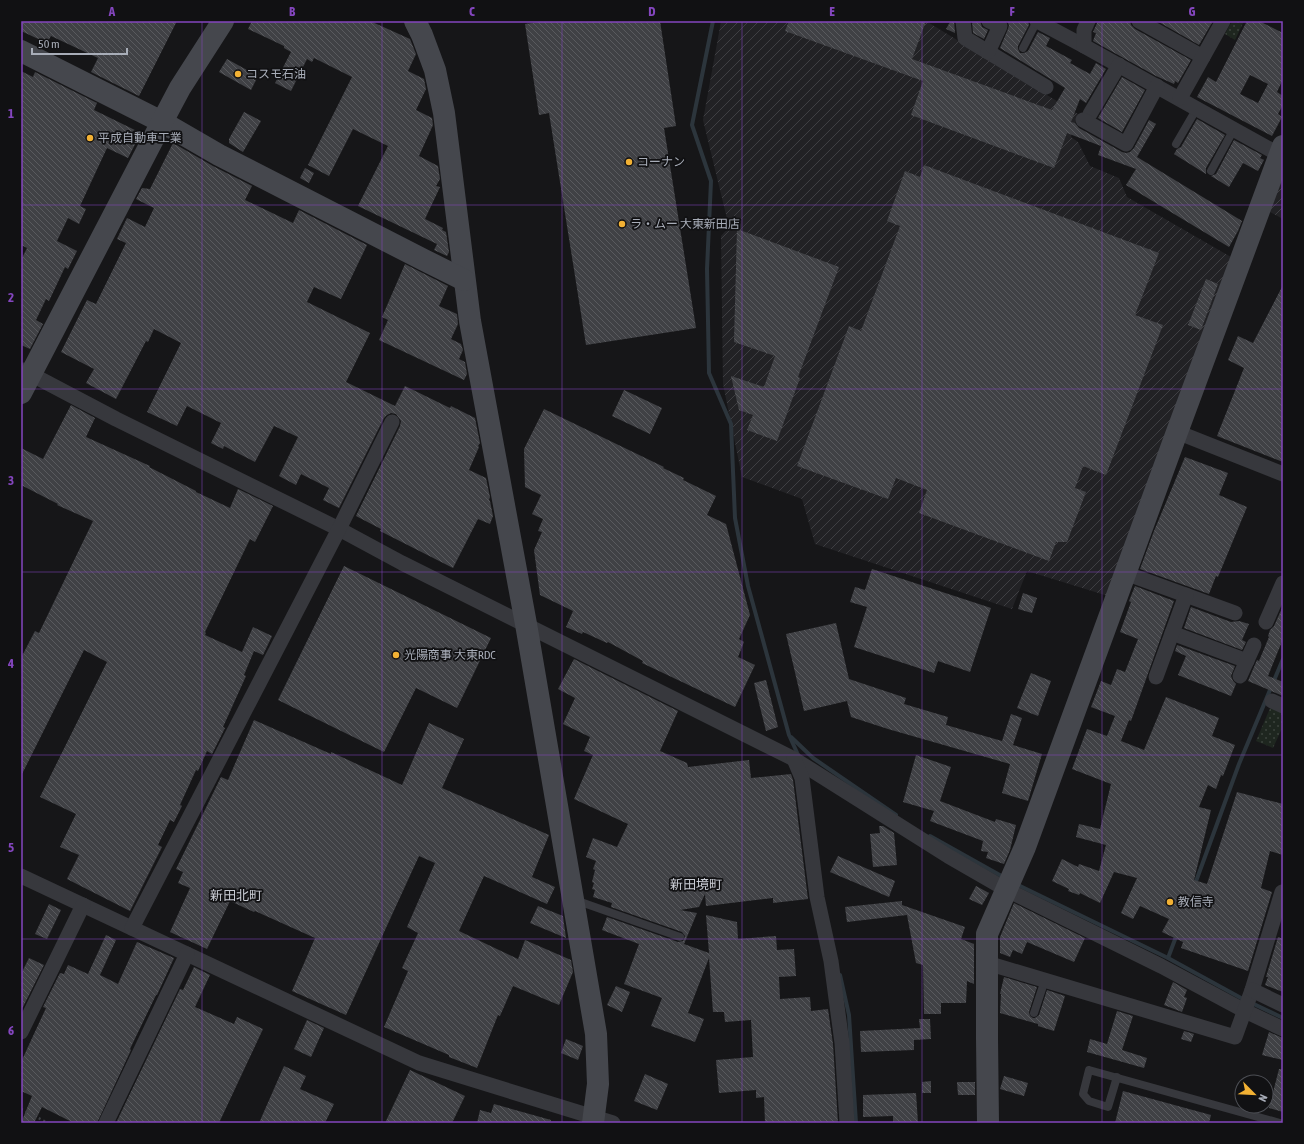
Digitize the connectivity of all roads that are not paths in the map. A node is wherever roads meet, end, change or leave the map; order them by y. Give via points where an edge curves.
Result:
1 (223, 21) edge
2 (415, 21) edge
3 (963, 21) edge
4 (990, 21) edge
5 (1037, 21) edge
6 (1088, 21) edge
7 (1139, 21) edge
8 (1223, 21) edge
9 (1084, 46) junction
10 (1023, 48) dead end
11 (21, 51) edge
12 (988, 52) junction
13 (1203, 57) junction
14 (1119, 65) junction
15 (1157, 86) junction
16 (1046, 87) dead end
17 (1180, 98) junction
18 (1197, 108) junction
19 (162, 122) junction
20 (1234, 130) junction
21 (1176, 144) dead end
22 (1281, 151) edge
23 (1211, 171) dead end
24 (464, 280) junction
25 (24, 379) edge
26 (392, 422) dead end
27 (1176, 432) junction
28 (1283, 474) edge
29 (339, 529) junction
30 (1125, 573) junction
31 (1283, 583) edge
32 (1186, 595) junction
33 (1235, 613) dead end
34 (1266, 622) dead end
35 (526, 624) junction
36 (1172, 633) junction
37 (1254, 645) dead end
38 (1247, 661) junction
39 (1240, 676) dead end
40 (1156, 678) dead end
41 (794, 758) junction
42 (21, 876) edge
43 (1007, 890) junction
44 (1282, 892) dead end
45 (573, 899) junction
46 (83, 906) junction
47 (132, 928) junction
48 (680, 937) dead end
49 (187, 954) junction
50 (987, 963) junction
51 (1044, 980) junction
52 (1252, 990) junction
53 (1283, 1005) edge
54 (1245, 1011) junction
55 (1034, 1013) dead end
56 (1283, 1029) edge
57 (21, 1032) edge
58 (1117, 1077) junction
59 (600, 1121) edge
60 (106, 1123) edge
61 (847, 1123) edge
62 (988, 1123) edge
63 (1280, 1123) edge

1 - 19 street via 180,88
2 - 24 street via 435,70 444,113
3 - 12 street via 965,38
4 - 12 street via 1000,26
5 - 9 street
5 - 10 lane
6 - 9 street via 1084,30
7 - 13 street
8 - 13 street
9 - 14 street
11 - 19 street
12 - 16 street
13 - 17 street
14 - 15 street
14 - 15 street via 1086,117 1126,144
15 - 17 street
17 - 18 street
18 - 20 street
18 - 21 lane
19 - 24 street via 226,159
19 - 25 street
20 - 22 street
20 - 23 lane
22 - 27 street
24 - 35 street
25 - 29 street via 116,419
26 - 29 street
27 - 28 street
27 - 30 street
29 - 35 street
29 - 47 street
30 - 32 street
30 - 43 street
31 - 34 street
32 - 33 street
32 - 36 street
35 - 41 street
35 - 45 street
36 - 38 street
36 - 40 street
37 - 38 street
38 - 39 street
41 - 43 street via 948,856
41 - 61 street via 802,778 817,898 831,962 842,1043
42 - 46 street
43 - 50 street via 987,934
43 - 54 street via 1161,966
44 - 52 street
45 - 48 lane
45 - 59 street via 596,1034
46 - 47 street
46 - 57 street
47 - 49 street
49 - 59 street via 419,1063
49 - 60 street
50 - 51 street
50 - 62 street
51 - 54 street via 1235,1037
51 - 55 lane
52 - 53 street
52 - 54 street
54 - 56 street
58 - 58 lane via 1108,1107 1089,1101 1084,1094 1089,1070
58 - 63 lane

